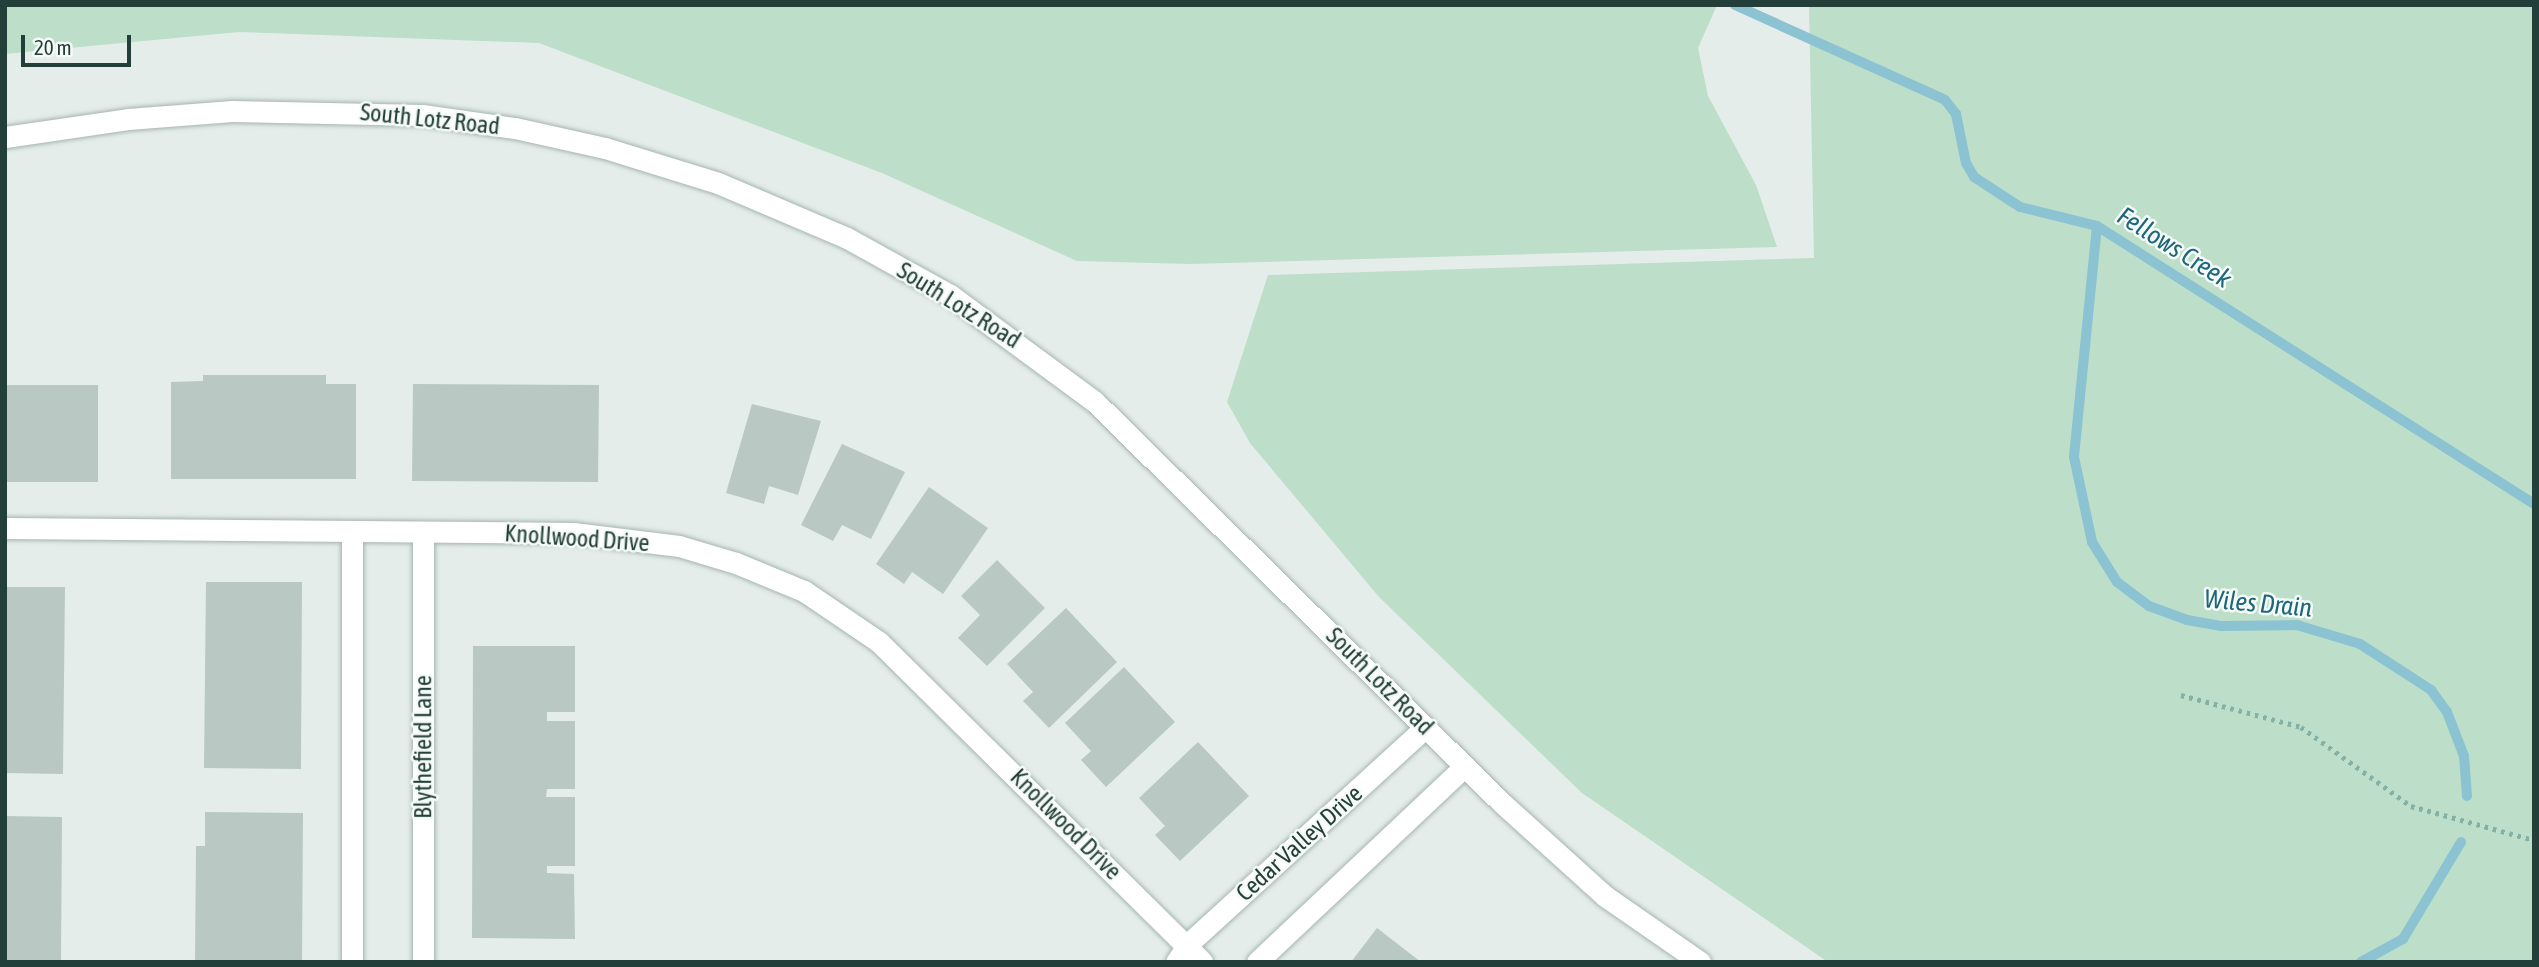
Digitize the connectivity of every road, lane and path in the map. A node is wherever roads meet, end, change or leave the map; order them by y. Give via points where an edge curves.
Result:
1 (5, 137) edge
2 (5, 528) edge
3 (423, 532) junction
4 (352, 533) junction
5 (2180, 695) dead end
6 (1426, 727) junction
7 (1464, 767) junction
8 (2534, 840) edge
9 (1182, 953) edge
10 (352, 962) edge
11 (424, 962) edge
12 (1202, 962) edge
13 (1257, 962) edge
14 (1700, 962) edge

1 - 6 street, South Lotz Road via 128,119 232,111 422,116 516,128 605,148 783,208 950,295 1065,377 1198,498
2 - 4 street, Knollwood Drive
3 - 4 street, Knollwood Drive
3 - 9 street, Knollwood Drive via 573,533 637,539 704,552 804,591 841,613 920,679
3 - 11 street, Blythefield Lane
4 - 10 street
5 - 8 path via 2301,727 2412,806
6 - 7 street, South Lotz Road
6 - 9 street, Cedar Valley Drive
7 - 13 street
7 - 14 street, South Lotz Road via 1605,896
9 - 12 street, Knollwood Drive

